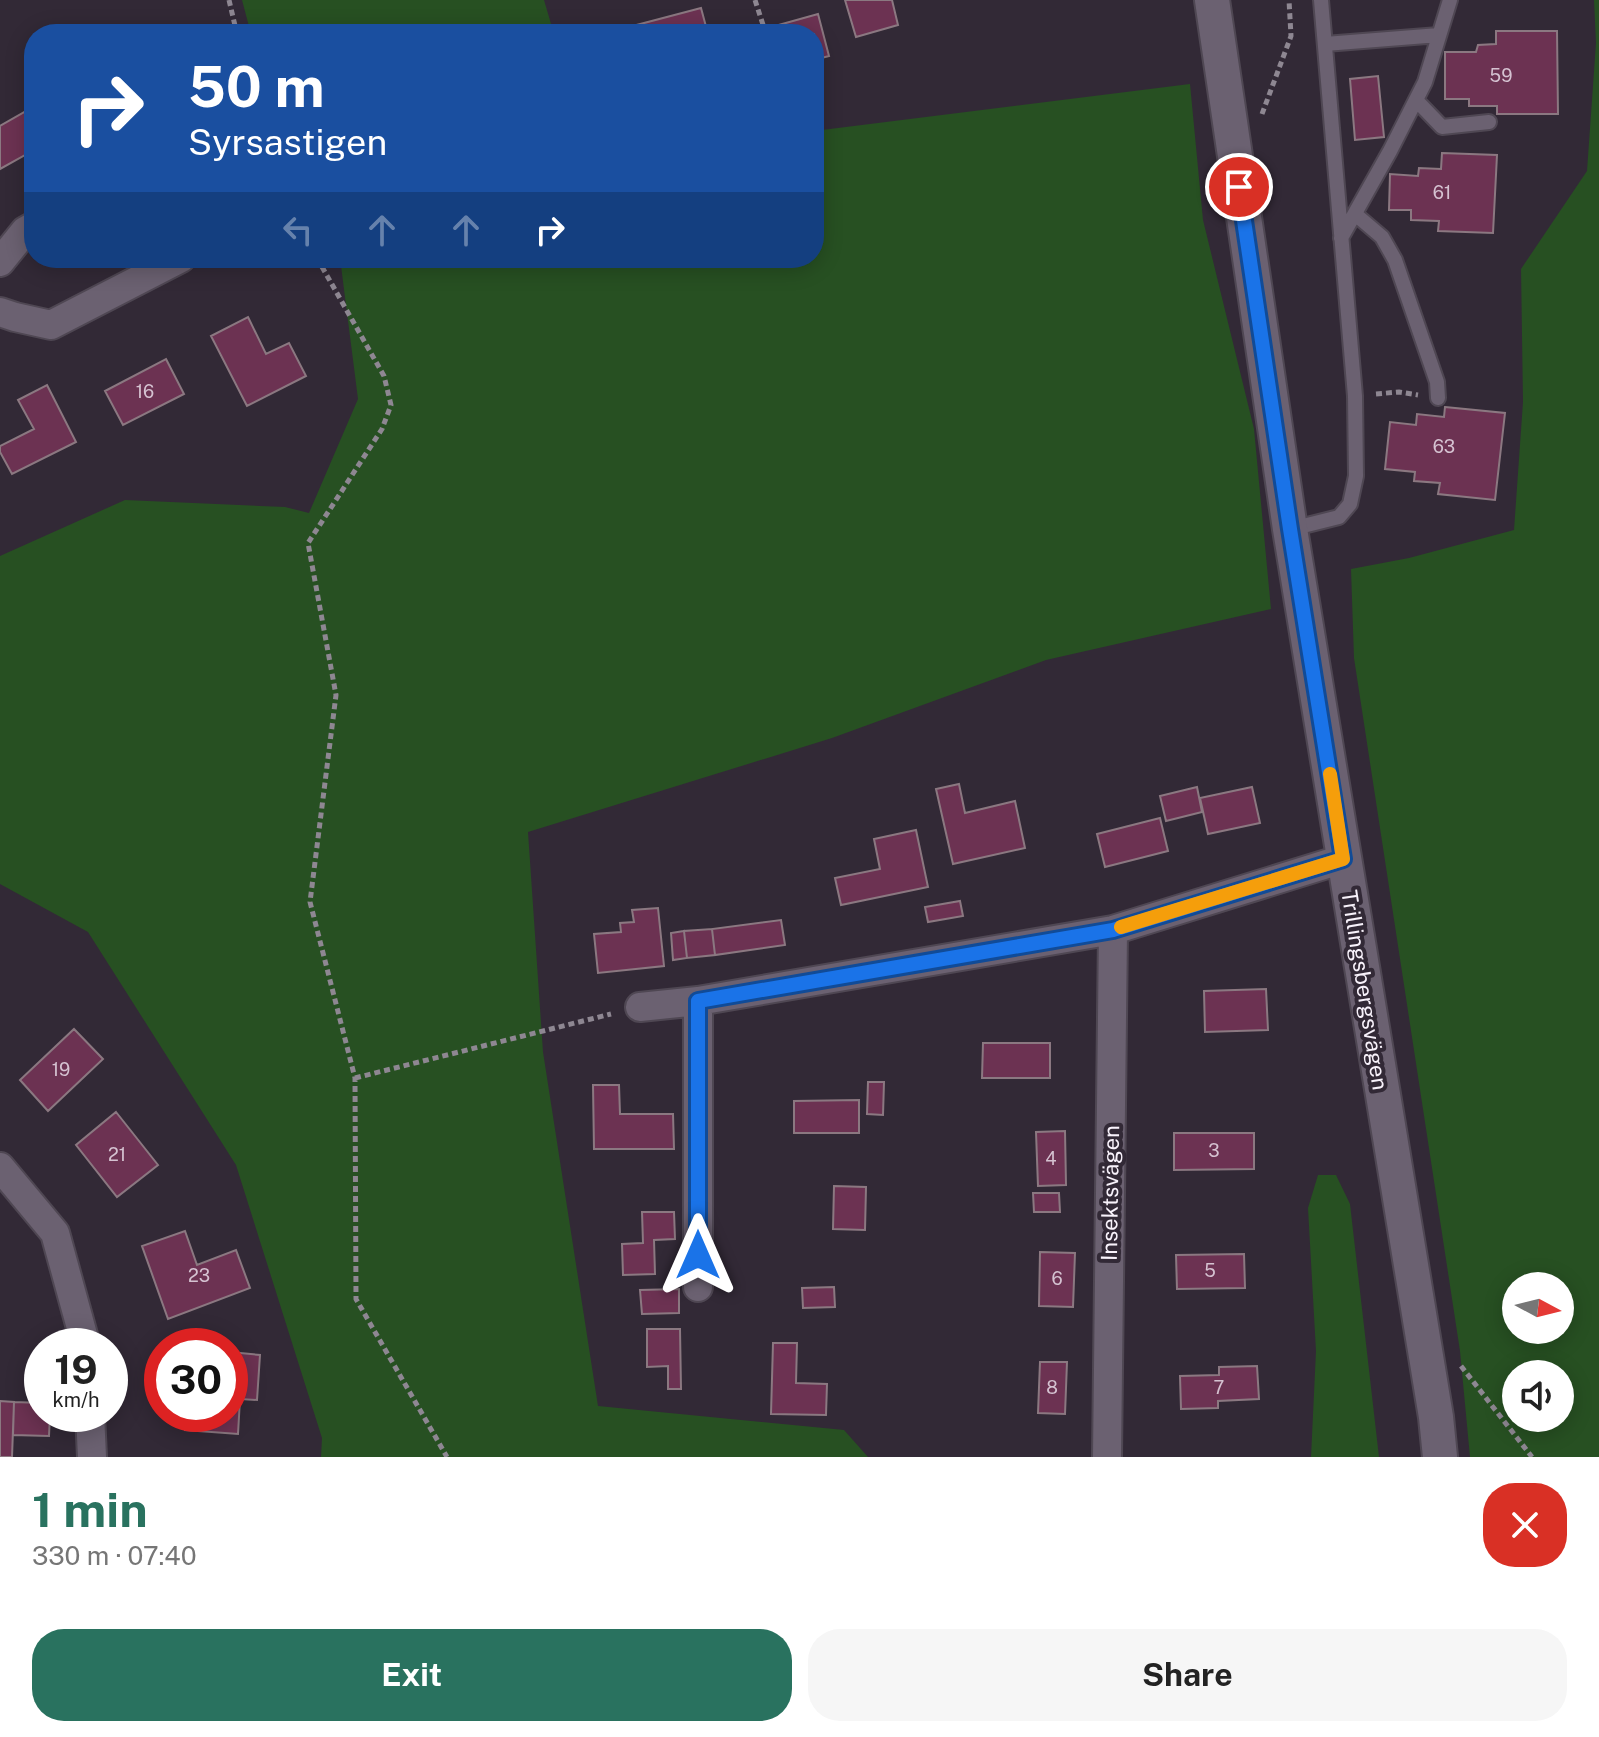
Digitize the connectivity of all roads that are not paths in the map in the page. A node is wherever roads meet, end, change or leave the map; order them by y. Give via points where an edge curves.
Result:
1 (1212, 0) edge
2 (1321, 0) edge
3 (1450, 0) edge
4 (1439, 35) junction
5 (1325, 44) junction
6 (1416, 100) junction
7 (1489, 122) dead end
8 (1355, 214) junction
9 (24, 232) edge
10 (1341, 238) junction
11 (0, 262) edge
12 (162, 268) edge
13 (0, 312) edge
14 (1438, 398) road end
15 (1290, 529) junction
16 (1343, 859) junction
17 (1113, 930) junction
18 (698, 1001) junction
19 (640, 1007) road end
20 (0, 1167) edge
21 (698, 1287) dead end
22 (83, 1328) edge
23 (91, 1432) edge
24 (92, 1457) edge
25 (1107, 1457) edge
26 (1440, 1457) edge

1 - 15 street, Trillingsbergsvägen
2 - 5 lane
3 - 4 lane
4 - 5 lane
4 - 6 lane
5 - 10 lane
6 - 7 lane via 1442,127
6 - 8 lane
8 - 10 lane
8 - 14 lane via 1382,237 1395,260
9 - 11 street
10 - 15 lane via 1355,396 1356,476 1350,504 1339,517
12 - 13 street via 51,325
15 - 16 street, Trillingsbergsvägen
16 - 17 street
16 - 26 street, Trillingsbergsvägen
17 - 18 street
17 - 25 street, Insektsvägen
18 - 19 street
18 - 21 street
20 - 22 street via 55,1233
23 - 24 street

